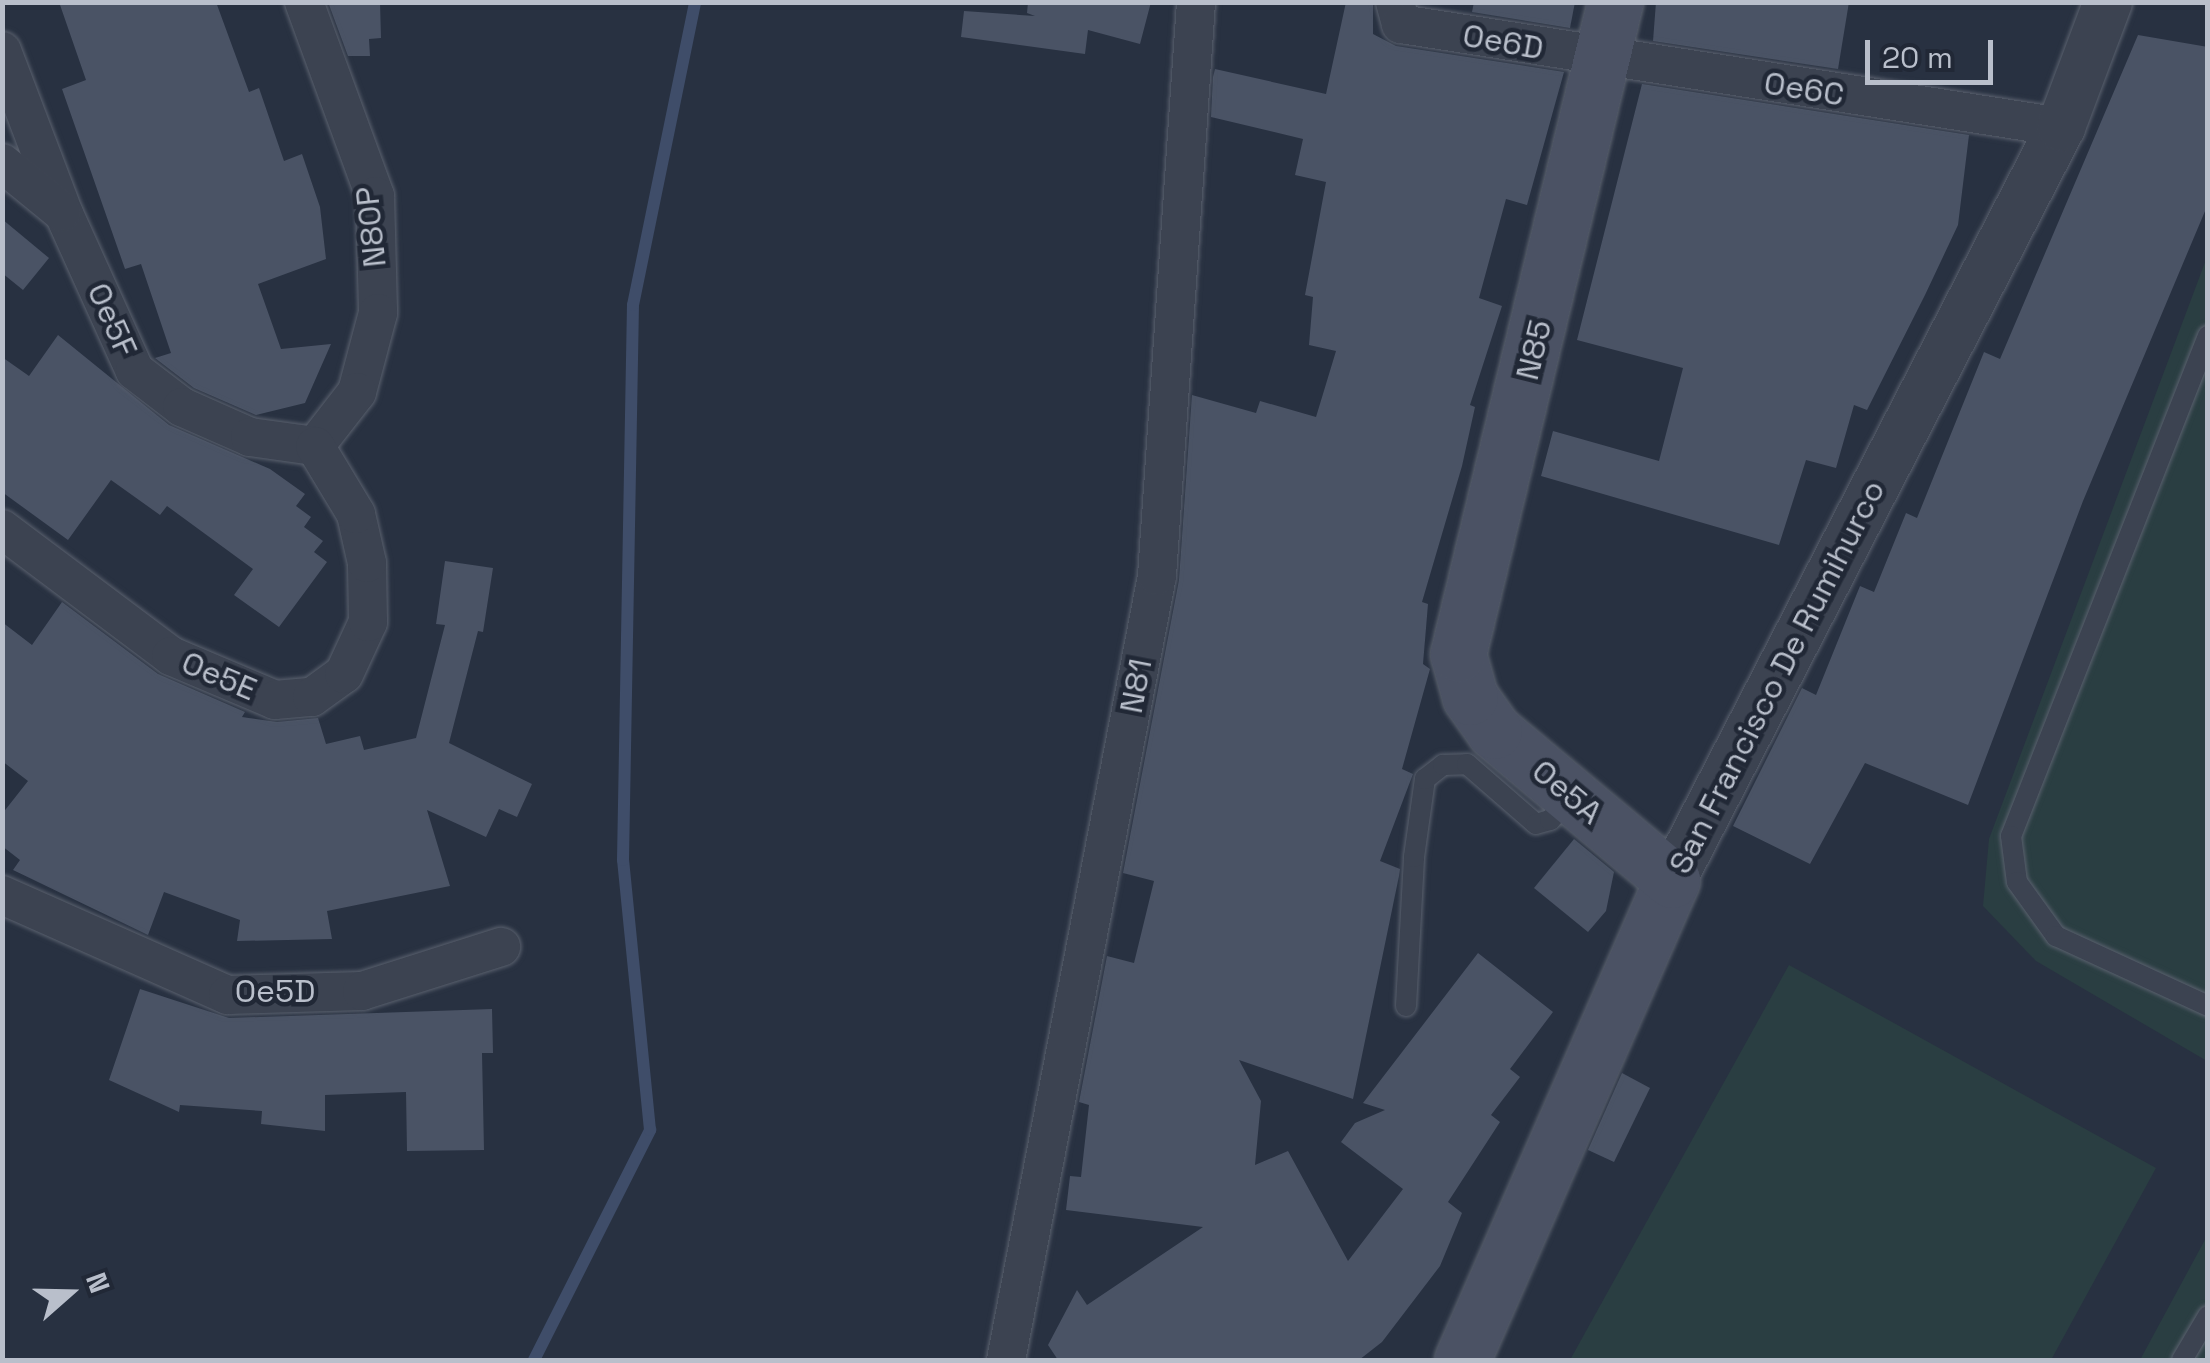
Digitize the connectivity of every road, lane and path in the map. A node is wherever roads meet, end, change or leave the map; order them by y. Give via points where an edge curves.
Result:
1 (304, 2) edge
2 (1196, 2) edge
3 (1615, 2) edge
4 (2108, 2) edge
5 (1398, 13) edge
6 (2, 51) edge
7 (1606, 59) junction
8 (2060, 127) junction
9 (2, 163) edge
10 (64, 214) junction
11 (2208, 336) edge
12 (316, 446) junction
13 (2, 530) edge
14 (1470, 697) joint
15 (1572, 797) junction
16 (1672, 880) junction
17 (2, 895) edge
18 (502, 947) dead end
19 (1406, 1006) dead end
20 (2208, 1006) edge
21 (2208, 1316) edge
22 (1006, 1360) edge
23 (1462, 1360) edge
24 (2182, 1360) edge

1 - 12 street, N80P via 375,196 378,313 358,392
2 - 22 street, N81 via 1157,576
3 - 7 main road, N85
4 - 8 street, San Francisco De Rumihurco
5 - 7 street, Oe6D
6 - 10 street
7 - 8 street, Oe6C
7 - 14 main road, N85 via 1458,654
8 - 16 street, San Francisco De Rumihurco
9 - 10 street, Oe5F
10 - 12 street, Oe5F via 136,371 182,407 250,438
11 - 20 lane via 2010,836 2016,882 2056,936
12 - 13 street, Oe5E via 356,514 367,563 368,622 344,674 312,697 276,700 171,656
14 - 15 main road, Oe5A via 1494,732
15 - 16 main road, Oe5A
15 - 19 lane via 1550,820 1536,824 1467,764 1443,765 1425,779
16 - 23 main road, San Francisco De Rumihurco
17 - 18 street, Oe5D via 228,995 362,991
21 - 24 lane

